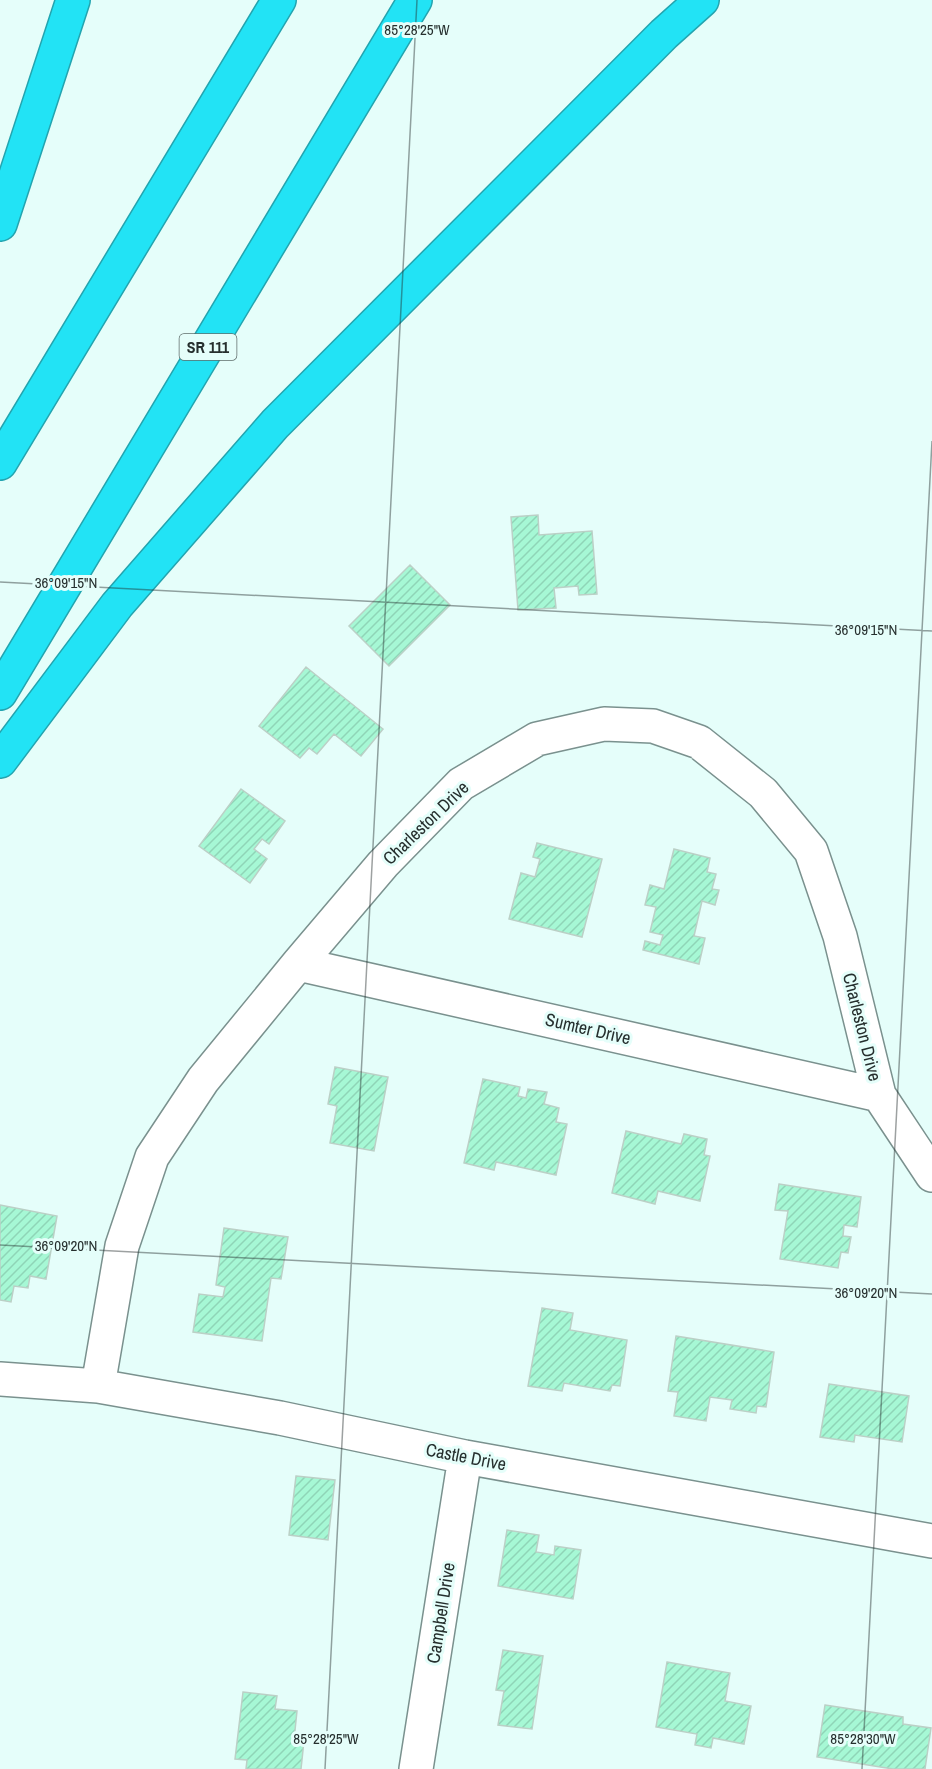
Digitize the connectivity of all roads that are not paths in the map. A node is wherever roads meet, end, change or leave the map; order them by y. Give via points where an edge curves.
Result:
1 (73, 0) edge
2 (279, 0) edge
3 (415, 0) edge
4 (702, 0) edge
5 (0, 224) edge
6 (0, 463) edge
7 (0, 693) edge
8 (0, 761) edge
9 (298, 964) junction
10 (879, 1095) junction
11 (932, 1175) edge
12 (0, 1379) edge
13 (98, 1386) junction
14 (465, 1457) junction
15 (932, 1541) edge
16 (421, 1768) edge

1 - 5 highway
2 - 6 highway
3 - 7 highway, SR 111
4 - 8 highway via 275,424 117,605
9 - 10 street, Sumter Drive
9 - 10 street, Charleston Drive via 383,864 461,784 537,739 604,724 653,726 699,742 763,793 812,851 840,936
9 - 13 street, Charleston Drive via 203,1080 152,1157 122,1246
10 - 11 street, Charleston Drive
12 - 13 street, Castle Drive
13 - 14 street, Castle Drive via 280,1418
14 - 15 street, Castle Drive
14 - 16 street, Campbell Drive

